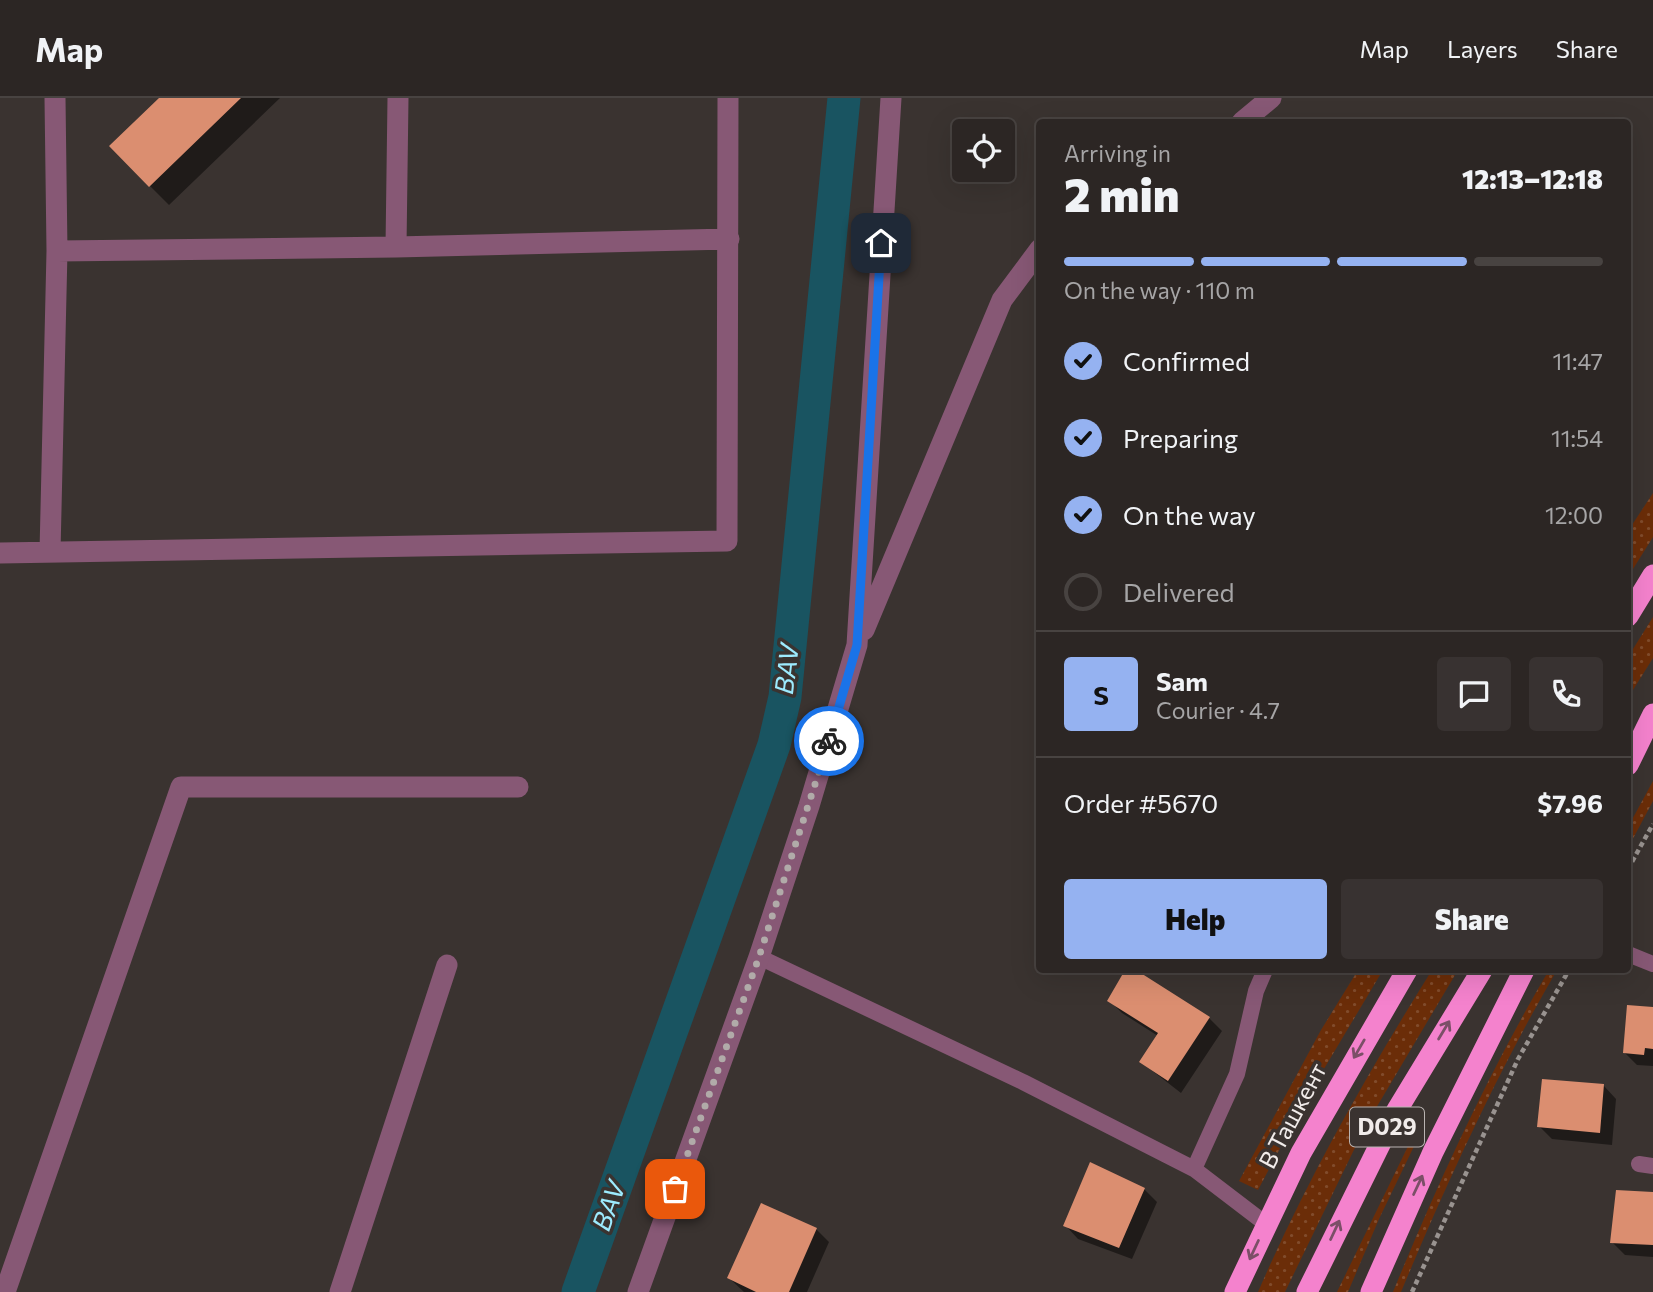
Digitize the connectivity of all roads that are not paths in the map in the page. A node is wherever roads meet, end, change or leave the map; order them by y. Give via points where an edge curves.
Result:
1 (55, 98) edge
2 (398, 98) edge
3 (728, 98) edge
4 (891, 98) edge
5 (1271, 98) edge
6 (1246, 119) edge
7 (729, 239) junction
8 (396, 247) junction
9 (57, 251) junction
10 (1036, 254) edge
11 (50, 552) junction
12 (0, 553) edge
13 (1653, 575) edge
14 (1631, 611) edge
15 (857, 645) junction
16 (1653, 701) edge
17 (1653, 714) edge
18 (1631, 735) edge
19 (1631, 759) edge
20 (518, 786) dead end
21 (1631, 955) edge
22 (759, 957) junction
23 (1653, 964) edge
24 (447, 965) dead end
25 (1264, 973) edge
26 (1405, 973) edge
27 (1480, 973) edge
28 (1522, 973) edge
29 (1194, 1169) junction
30 (1266, 1224) junction
31 (5, 1292) edge
32 (340, 1292) edge
33 (638, 1292) edge
34 (1235, 1292) edge
35 (1307, 1292) edge
36 (1371, 1292) edge

1 - 9 street
2 - 8 street
3 - 7 street
4 - 15 street
5 - 6 street
7 - 8 street
7 - 11 street via 727,541
8 - 9 street
9 - 11 street
10 - 15 street via 1002,300
11 - 12 street
13 - 14 highway
15 - 22 street
16 - 18 highway
17 - 19 highway
20 - 31 street via 181,787
21 - 23 lane
22 - 29 lane
22 - 33 street
24 - 32 street
25 - 29 lane via 1237,1074
26 -> 30 highway, В Ташкент / D029 via 1339,1083
35 -> 27 highway, D029 via 1397,1110
36 -> 28 highway via 1433,1152
29 - 30 lane
30 -> 34 highway, В Ташкент / D029

